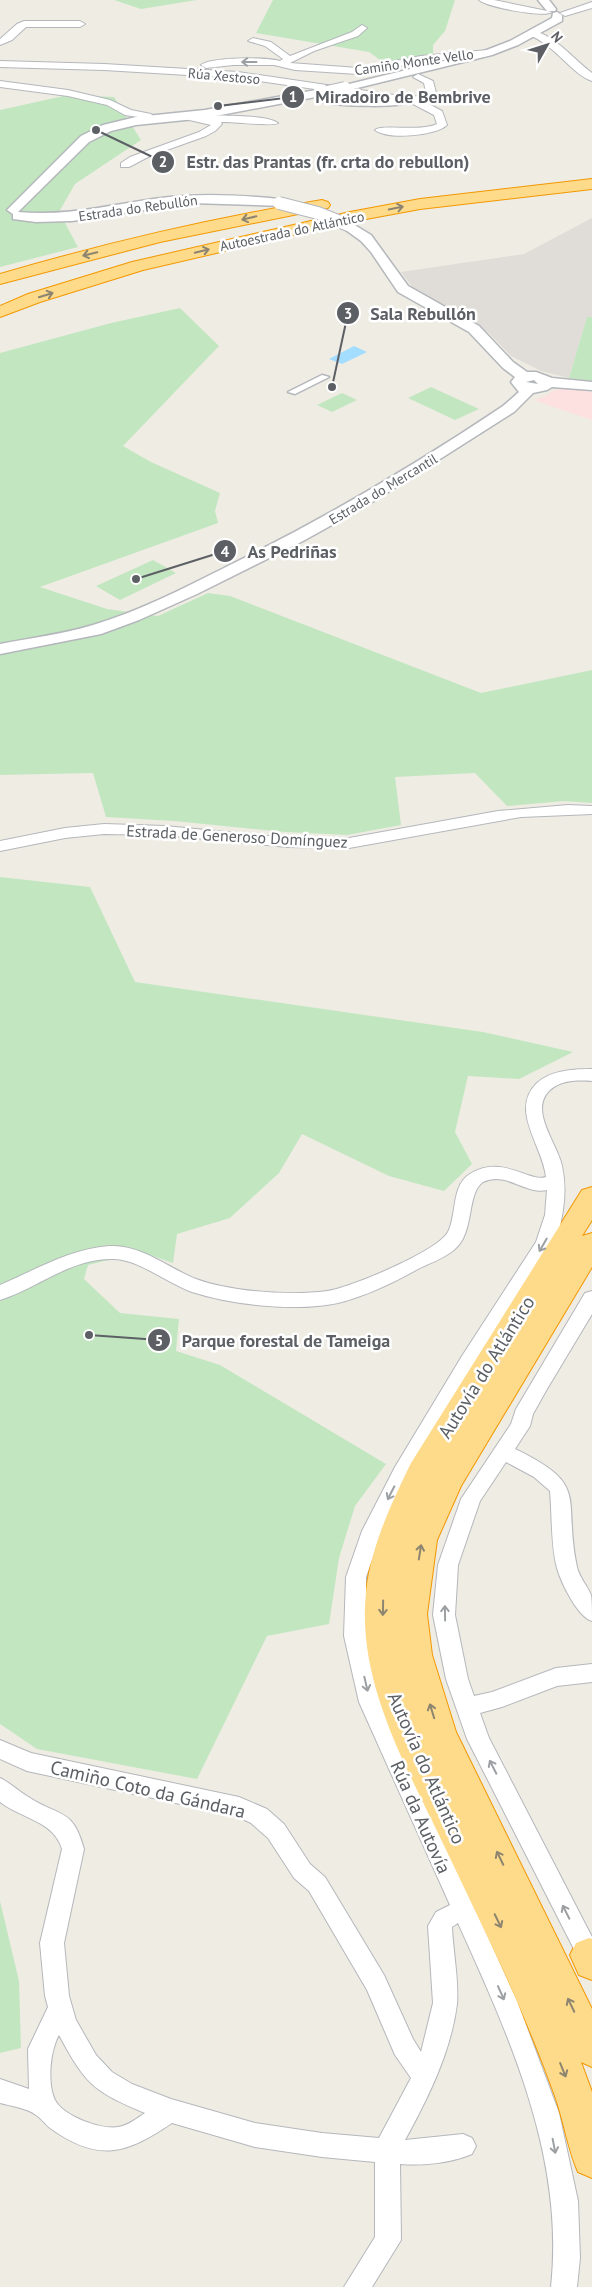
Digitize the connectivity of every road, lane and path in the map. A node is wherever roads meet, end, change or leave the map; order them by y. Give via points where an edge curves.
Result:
1 (483, 0) edge
2 (543, 0) edge
3 (592, 5) edge
4 (556, 11) junction
5 (80, 24) dead end
6 (362, 28) dead end
7 (532, 33) junction
8 (253, 41) dead end
9 (0, 42) edge
10 (488, 52) junction
11 (286, 62) junction
12 (0, 64) edge
13 (18, 65) junction
14 (0, 70) edge
15 (158, 71) junction
16 (358, 71) junction
17 (427, 74) junction
18 (0, 78) edge
19 (592, 78) edge
20 (272, 80) junction
21 (0, 84) edge
22 (411, 100) junction
23 (279, 102) junction
24 (188, 117) junction
25 (152, 120) junction
26 (209, 120) junction
27 (273, 123) dead end
28 (380, 130) dead end
29 (125, 166) dead end
30 (592, 175) edge
31 (592, 184) edge
32 (8, 214) edge
33 (0, 279) edge
34 (0, 312) edge
35 (325, 377) dead end
36 (526, 383) junction
37 (592, 386) edge
38 (292, 392) dead end
39 (0, 649) edge
40 (592, 810) edge
41 (0, 846) edge
42 (592, 1075) edge
43 (554, 1182) junction
44 (534, 1183) junction
45 (592, 1198) edge
46 (554, 1212) junction
47 (592, 1243) edge
48 (524, 1276) junction
49 (0, 1293) edge
50 (592, 1298) edge
51 (515, 1320) junction
52 (472, 1373) junction
53 (503, 1452) junction
54 (402, 1472) joint
55 (592, 1613) edge
56 (592, 1673) edge
57 (466, 1706) junction
58 (0, 1749) edge
59 (0, 1788) edge
60 (463, 1910) junction
61 (590, 1959) edge
62 (60, 2008) junction
63 (592, 2049) edge
64 (423, 2075) junction
65 (0, 2091) edge
66 (45, 2106) junction
67 (170, 2111) junction
68 (463, 2146) dead end
69 (387, 2149) junction
70 (592, 2159) edge
71 (357, 2287) edge
72 (564, 2287) edge

1 - 4 street via 516,8
2 - 4 street
3 - 4 street
4 - 7 street via 558,19
5 - 9 street via 24,24 8,40
6 - 11 street via 355,34
7 - 10 street
7 - 19 street via 548,38
8 - 11 street via 268,44
10 - 16 street, Camiño Monte Vello via 421,59
10 - 17 street via 444,63
11 -> 15 street, Camiño Monte Vello via 233,62
11 - 16 street, Camiño Monte Vello
12 - 13 street, Rúa Xestoso
13 - 14 street
13 - 15 street, Rúa Xestoso
15 - 18 street
15 - 20 street, Rúa Xestoso
16 - 20 street via 319,78
17 - 22 street via 432,90 429,96
17 - 23 street, bridge via 406,73
20 - 22 street, Rúa Xestoso
21 - 25 street via 68,93 110,103 128,113 148,116
22 - 23 street
22 - 28 street, Rúa Xestoso via 439,113 442,125 405,132
23 - 24 street
24 - 25 street
24 - 26 street
25 - 32 street via 107,128 84,139
26 - 27 street via 239,118
26 - 29 street via 217,124 215,128 138,156
30 -> 33 highway, Autoestrada do Atlántico via 432,188 248,218 74,258
34 -> 31 highway, Autoestrada do Atlántico via 34,298 138,266 350,217 420,204
32 - 36 street, Estrada do Rebullón, bridge via 64,218 161,202 201,199 279,203 318,213 366,238 403,289 474,329
35 - 38 street
36 - 37 street via 542,388 547,382
36 - 39 street, Estrada do Mercantil via 526,394 507,409 405,478 264,555 120,622
40 - 41 street, Estrada de Generoso Domínguez via 563,808 519,813 352,842 105,829 70,832
42 - 43 street via 564,1076 550,1081 533,1098 532,1109 549,1152
43 - 44 street
43 - 46 street
44 - 46 street
44 - 49 street via 510,1174 483,1175 472,1182 461,1225 448,1245 339,1296 316,1299 228,1293 198,1287 127,1253 114,1252 86,1255
45 - 51 highway, Autovía do Atlántico
46 -> 48 street via 545,1243
63 -> 47 highway, Autovía do Atlántico via 439,1732 416,1655 410,1614 422,1540 447,1483
48 - 51 highway
48 - 52 street
50 - 53 street
51 - 52 highway, Autovía do Atlántico
52 - 54 highway
52 -> 70 highway, Autovía do Atlántico via 406,1503 394,1536 383,1588 382,1638 390,1684 407,1732 528,1983 576,2101
53 - 55 street via 543,1471 560,1489 567,1568
57 -> 53 street via 444,1615 448,1565 471,1499
54 -> 60 street, Rúa da Autovía via 372,1531 356,1578 355,1636 370,1702
56 - 57 street via 556,1677 494,1701
61 -> 57 street via 478,1739
58 - 64 street, Camiño Coto da Gándara via 27,1762 239,1807 259,1816 276,1830 302,1871 317,1884 376,1984 404,2047
59 - 62 street via 29,1809 58,1821 70,1836 73,1849 52,1943
60 - 64 street via 444,1920 440,1926 445,2003 435,2048
60 -> 72 street, Rúa da Autovía via 505,2001 548,2114 564,2201 567,2258
62 - 66 street via 40,2050 39,2078
62 - 67 street via 64,2023 87,2063 103,2080
64 - 69 street via 415,2098
65 - 66 street
66 - 67 street via 57,2119 85,2134 118,2140
67 - 69 street via 255,2135 322,2145
68 - 69 street via 412,2153
69 - 71 street via 388,2240

